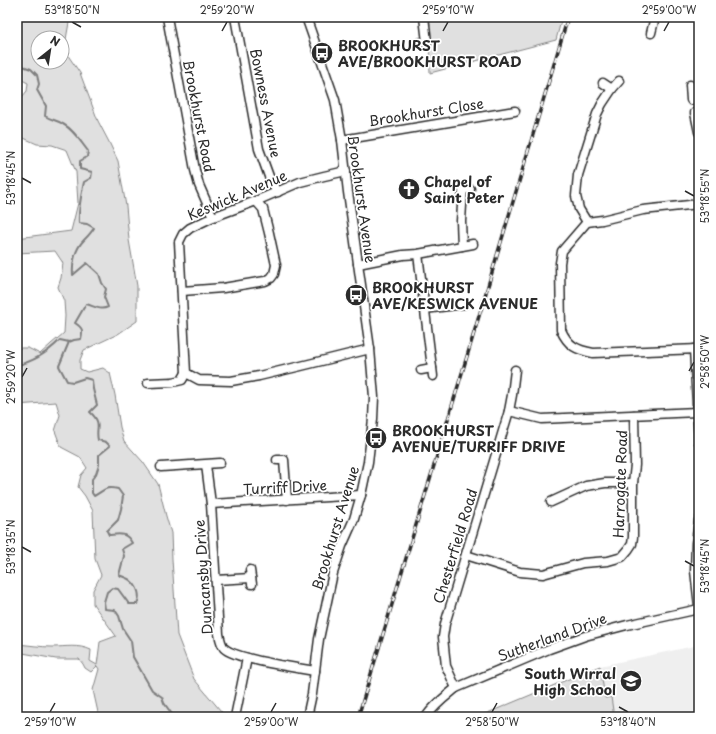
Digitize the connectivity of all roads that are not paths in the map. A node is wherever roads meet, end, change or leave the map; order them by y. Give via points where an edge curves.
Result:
1 (167, 17) edge
2 (235, 17) edge
3 (306, 17) edge
4 (424, 17) edge
5 (655, 17) edge
6 (651, 33) dead end
7 (419, 42) dead end
8 (619, 81) dead end
9 (603, 83) dead end
10 (612, 89) junction
11 (515, 111) dead end
12 (695, 113) dead end
13 (699, 132) edge
14 (342, 140) junction
15 (346, 171) junction
16 (470, 189) dead end
17 (278, 192) junction
18 (256, 201) junction
19 (699, 204) edge
20 (213, 218) junction
21 (587, 222) junction
22 (473, 244) dead end
23 (462, 246) junction
24 (418, 254) junction
25 (358, 264) junction
26 (182, 291) junction
27 (464, 304) dead end
28 (425, 309) junction
29 (370, 349) junction
30 (697, 349) edge
31 (421, 370) dead end
32 (515, 370) dead end
33 (186, 373) junction
34 (148, 383) dead end
35 (508, 411) junction
36 (697, 412) junction
37 (634, 415) junction
38 (699, 442) edge
39 (284, 460) dead end
40 (220, 463) dead end
41 (206, 464) junction
42 (160, 467) dead end
43 (633, 483) junction
44 (361, 495) junction
45 (287, 500) junction
46 (551, 502) dead end
47 (211, 504) junction
48 (699, 520) edge
49 (466, 555) junction
50 (251, 577) dead end
51 (216, 580) junction
52 (699, 607) edge
53 (247, 658) junction
54 (315, 671) junction
55 (456, 688) junction
56 (235, 717) edge
57 (307, 717) edge
58 (426, 717) edge

1 - 20 street, Brookhurst Road via 195,170
2 - 17 street, Bowness Avenue via 259,149 271,182
3 - 14 street, Brookhurst Avenue via 334,100
4 - 7 street via 426,42
5 - 6 street
8 - 10 street
9 - 10 street
10 - 21 street via 597,114 578,175 578,209
11 - 14 street, Brookhurst Close
12 - 13 street
14 - 15 street, Brookhurst Avenue
15 - 17 street, Keswick Avenue via 300,182
15 - 25 street, Brookhurst Avenue
16 - 23 street via 463,189
17 - 18 street, Keswick Avenue
18 - 20 street, Keswick Avenue
18 - 26 street via 263,209 276,266 271,278 223,288
19 - 21 street via 644,210
20 - 26 street, Keswick Avenue via 190,228 179,242
21 - 30 street via 562,251 560,263 561,330 569,343 582,351 593,353
22 - 23 street
23 - 24 street
24 - 25 street
24 - 28 street
25 - 29 street, Brookhurst Avenue
26 - 33 street, Keswick Avenue
27 - 28 street
28 - 31 street via 433,372
29 - 33 street via 231,381 199,380
29 - 44 street, Brookhurst Avenue via 373,419
30 - 36 street
32 - 35 street, Chesterfield Road
33 - 34 street via 182,380
35 - 37 street via 542,418
35 - 49 street, Chesterfield Road
36 - 37 street
36 - 38 street
37 - 43 street, Harrogate Road
39 - 45 street
40 - 41 street
41 - 42 street
41 - 47 street, Duncansby Drive
43 - 46 street via 586,486
43 - 49 street, Harrogate Road via 632,544 622,557 583,563 543,574 520,572
44 - 45 street, Turriff Drive
44 - 54 street, Brookhurst Avenue via 333,573
45 - 47 street, Turriff Drive
47 - 51 street, Duncansby Drive
48 - 52 street via 695,571
49 - 55 street, Chesterfield Road via 443,637 446,666
50 - 51 street
51 - 53 street, Duncansby Drive via 221,641 230,652
52 - 55 street, Sutherland Drive via 585,636
53 - 54 street, Duncansby Drive
53 - 56 street
54 - 57 street, Brookhurst Avenue
55 - 58 street, Sutherland Drive

